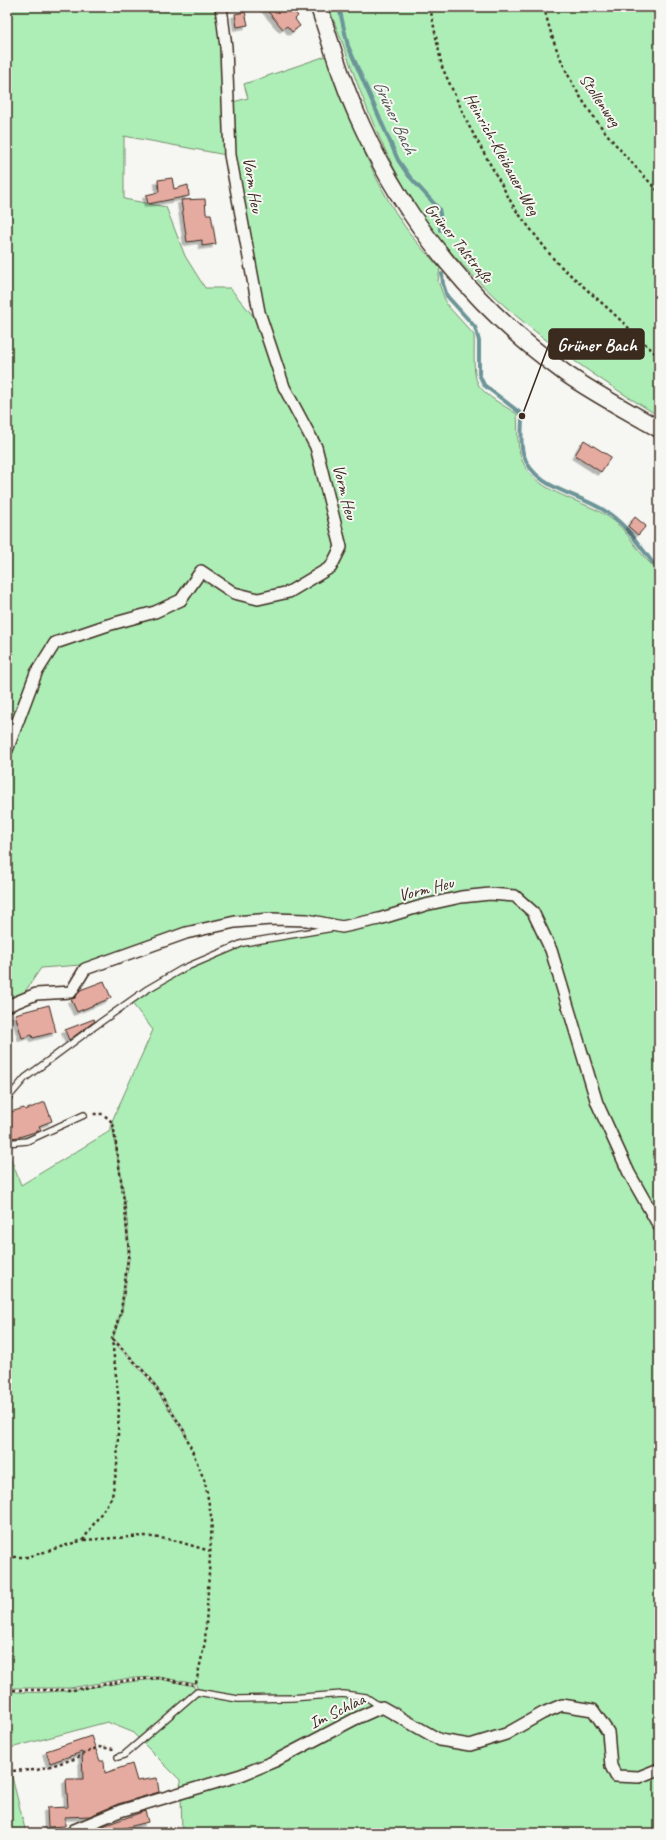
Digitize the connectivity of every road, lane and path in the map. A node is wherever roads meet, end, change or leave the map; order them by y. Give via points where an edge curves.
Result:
1 (221, 7) edge
2 (319, 7) edge
3 (430, 7) edge
4 (544, 7) edge
5 (659, 192) edge
6 (659, 358) edge
7 (659, 429) edge
8 (7, 750) edge
9 (342, 927) junction
10 (7, 1006) edge
11 (7, 1099) edge
12 (84, 1115) joint
13 (7, 1143) edge
14 (659, 1226) edge
15 (112, 1338) junction
16 (83, 1540) junction
17 (210, 1551) junction
18 (7, 1557) edge
19 (7, 1690) edge
20 (382, 1707) junction
21 (124, 1755) junction
22 (118, 1757) dead end
23 (659, 1769) edge
24 (7, 1771) edge
25 (74, 1830) dead end

1 - 8 street, Vorm Heu via 226,47 230,155 260,312 284,387 316,447 341,547 331,567 289,592 258,600 234,593 201,571 181,600 155,612 55,643 36,672
2 - 7 main road, Grüner Talstraße via 350,98 372,147 399,197 440,253 474,293 531,348 567,374
3 - 6 path, Heinrich-Kleibauer-Weg via 442,67 469,126 515,209 556,262
4 - 5 path, Stollenweg via 553,40 565,69 586,104 622,152
9 - 10 street, Vorm Heu via 306,920 271,919 235,922 186,933 85,969 71,992 36,994
9 - 11 lane via 243,943 182,969 146,990 90,1029 25,1078
9 - 14 street, Vorm Heu via 425,905 490,894 515,896 533,912 551,950 597,1103 629,1173
12 - 13 lane via 27,1141
12 - 15 path via 103,1114 113,1123 124,1201 129,1251 121,1311
15 - 16 path via 119,1403 117,1466 112,1497
15 - 17 path via 150,1378 184,1431 204,1482 212,1521
16 - 17 path via 144,1536 172,1540
16 - 18 path via 28,1557
17 - 19 path via 204,1642 195,1686 160,1678 130,1680 73,1690
20 - 21 lane via 366,1697 343,1694 238,1699 197,1692
20 - 23 street, Im Schlaa via 440,1740 470,1745 506,1734 562,1705 593,1710 608,1732 611,1766 616,1776 639,1777
20 - 25 street, Im Schlaa via 241,1775 120,1811
21 - 22 lane
21 - 24 path via 120,1750 98,1747 74,1759 37,1770

